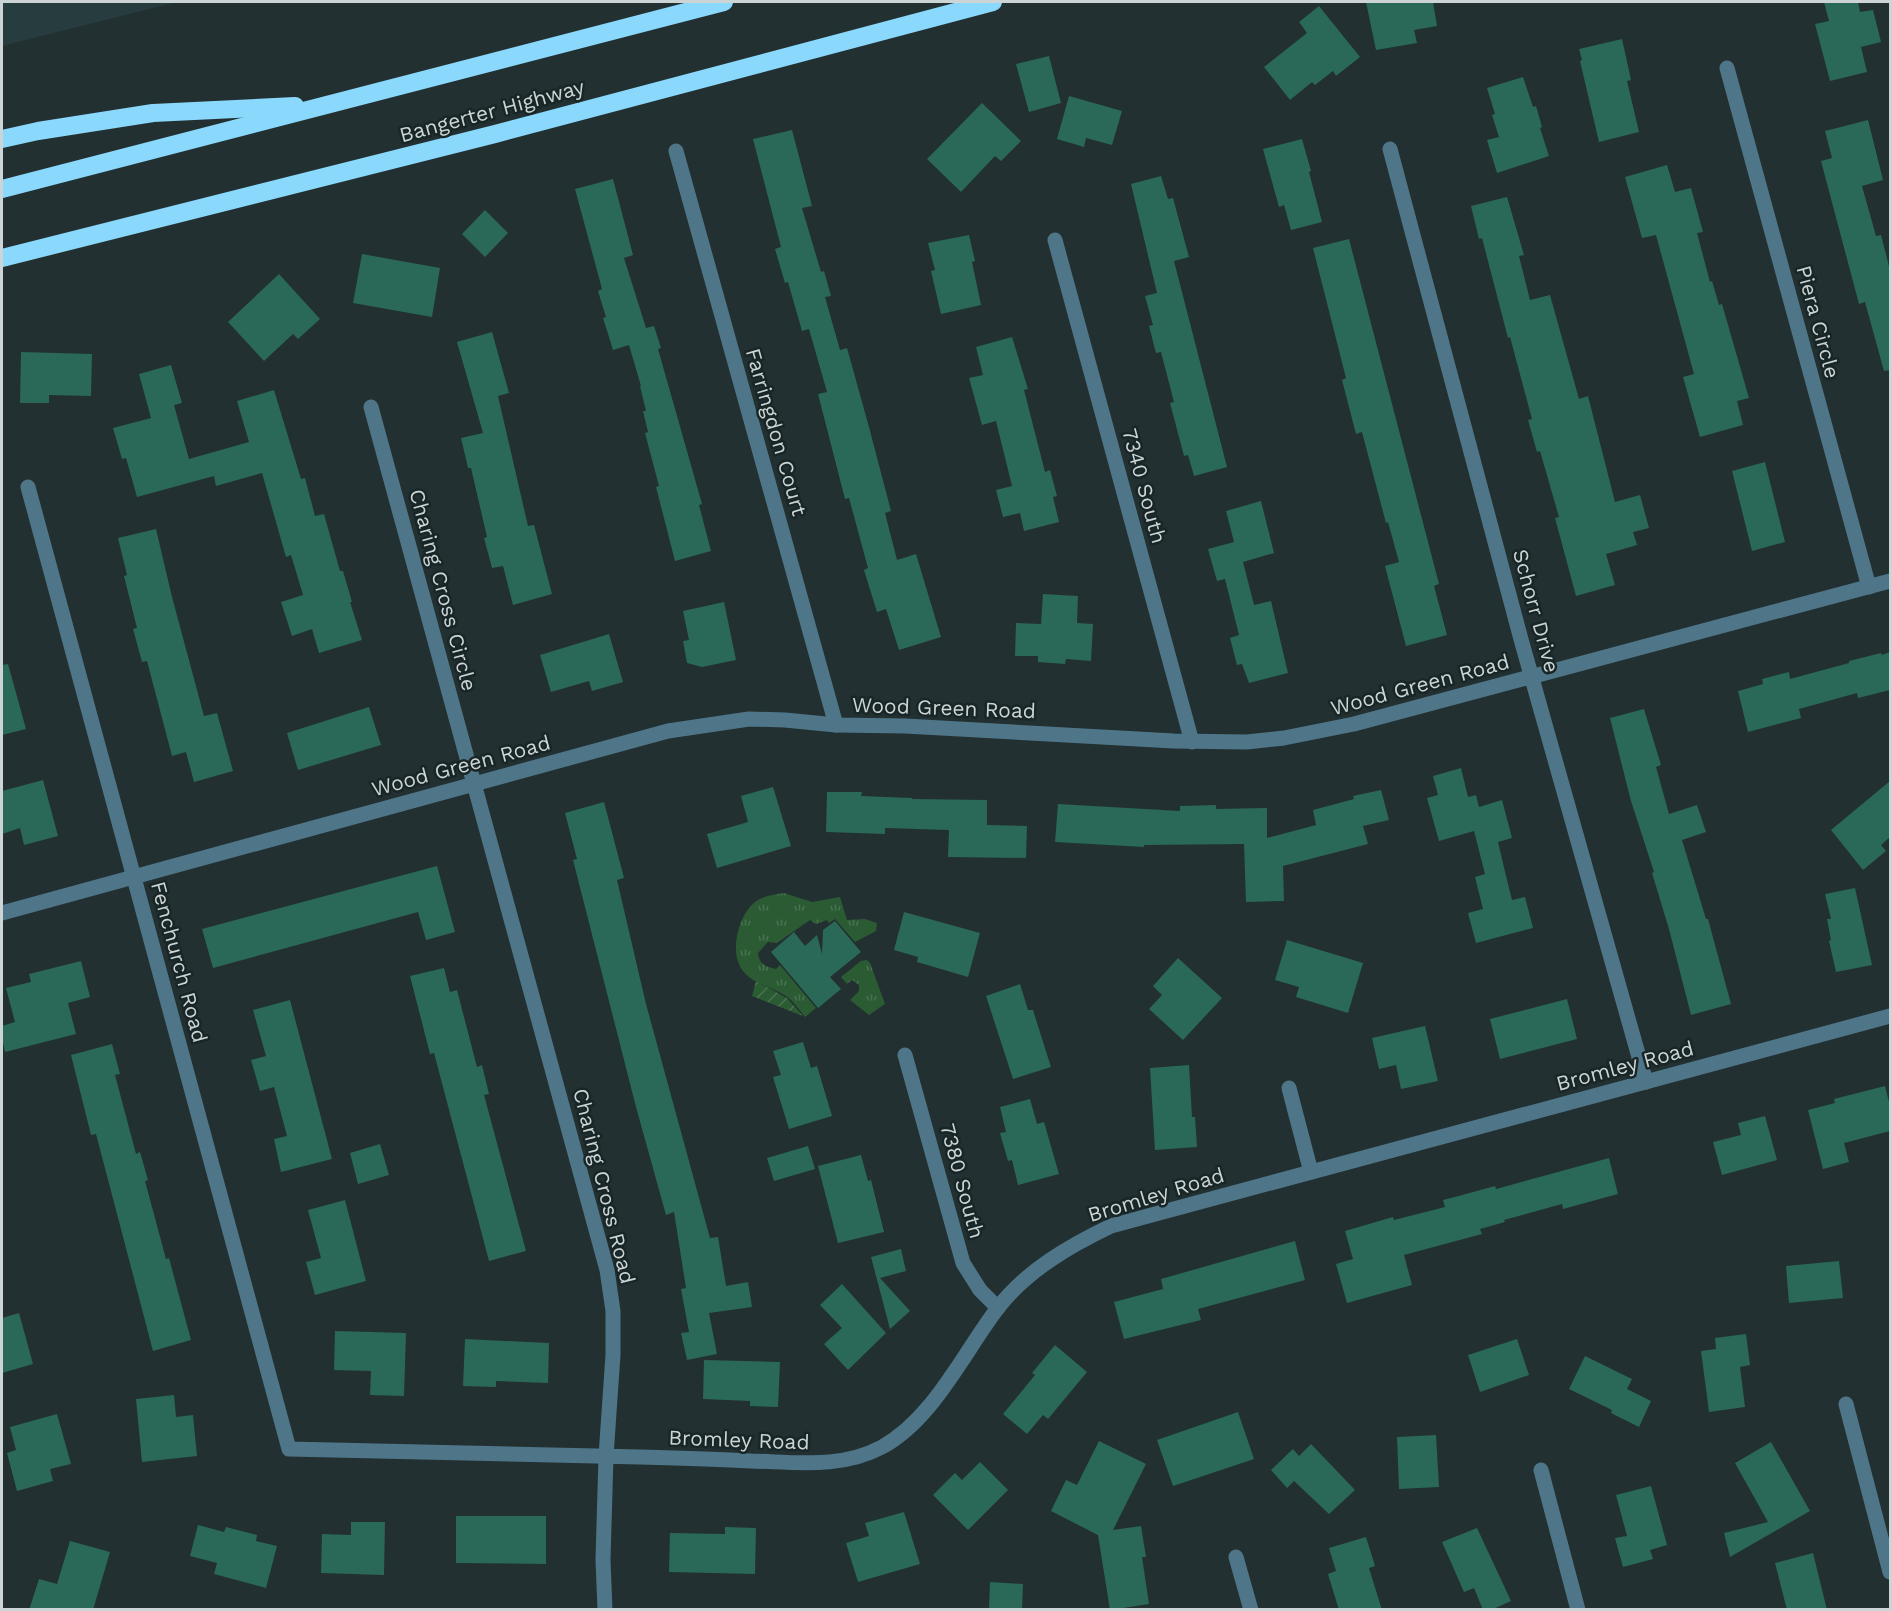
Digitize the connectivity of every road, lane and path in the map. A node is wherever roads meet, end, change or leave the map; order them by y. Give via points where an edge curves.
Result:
1 (724, 2) edge
2 (993, 2) edge
3 (1727, 68) dead end
4 (333, 105) junction
5 (2, 139) edge
6 (1389, 149) dead end
7 (676, 151) dead end
8 (2, 189) edge
9 (1055, 240) dead end
10 (2, 258) edge
11 (371, 407) dead end
12 (28, 487) dead end
13 (1890, 581) edge
14 (1869, 587) junction
15 (1532, 677) junction
16 (836, 725) junction
17 (1192, 742) junction
18 (475, 783) junction
19 (135, 878) junction
20 (2, 913) edge
21 (1890, 1016) edge
22 (905, 1055) dead end
23 (1646, 1082) junction
24 (1289, 1088) dead end
25 (1311, 1172) junction
26 (998, 1308) junction
27 (1846, 1404) dead end
28 (289, 1449) joint
29 (606, 1456) junction
30 (1541, 1470) dead end
31 (1236, 1557) dead end
32 (1890, 1572) edge
33 (605, 1610) edge
34 (1251, 1610) edge
35 (1578, 1610) edge

1 - 4 highway
2 - 10 highway, Bangerter Highway via 495,134
3 - 14 street, Piera Circle
4 - 5 highway via 153,113
4 - 8 highway
6 - 15 street, Schorr Drive
7 - 16 street, Farringdon Court
9 - 17 street, 7340 South
11 - 18 street, Charing Cross Circle
12 - 19 street, Fenchurch Road
13 - 14 street, Wood Green Road
14 - 15 street, Wood Green Road
15 - 17 street, Wood Green Road via 1329,730 1248,742
15 - 23 street, Schorr Drive
16 - 17 street, Wood Green Road
16 - 18 street, Wood Green Road via 749,719 668,731
18 - 19 street, Wood Green Road
18 - 29 street, Charing Cross Road via 607,1270 613,1355
19 - 20 street, Wood Green Road
19 - 28 street, Fenchurch Road
21 - 23 street, Bromley Road
22 - 26 street, 7380 South via 963,1263 980,1290
23 - 25 street, Bromley Road
24 - 25 street
25 - 26 street, Bromley Road via 1112,1226 1071,1245 1035,1270
26 - 29 street, Bromley Road via 931,1404 902,1434 856,1457 823,1464
27 - 32 street
28 - 29 street, Bromley Road
29 - 33 street, Charing Cross Road
30 - 35 street
31 - 34 street

